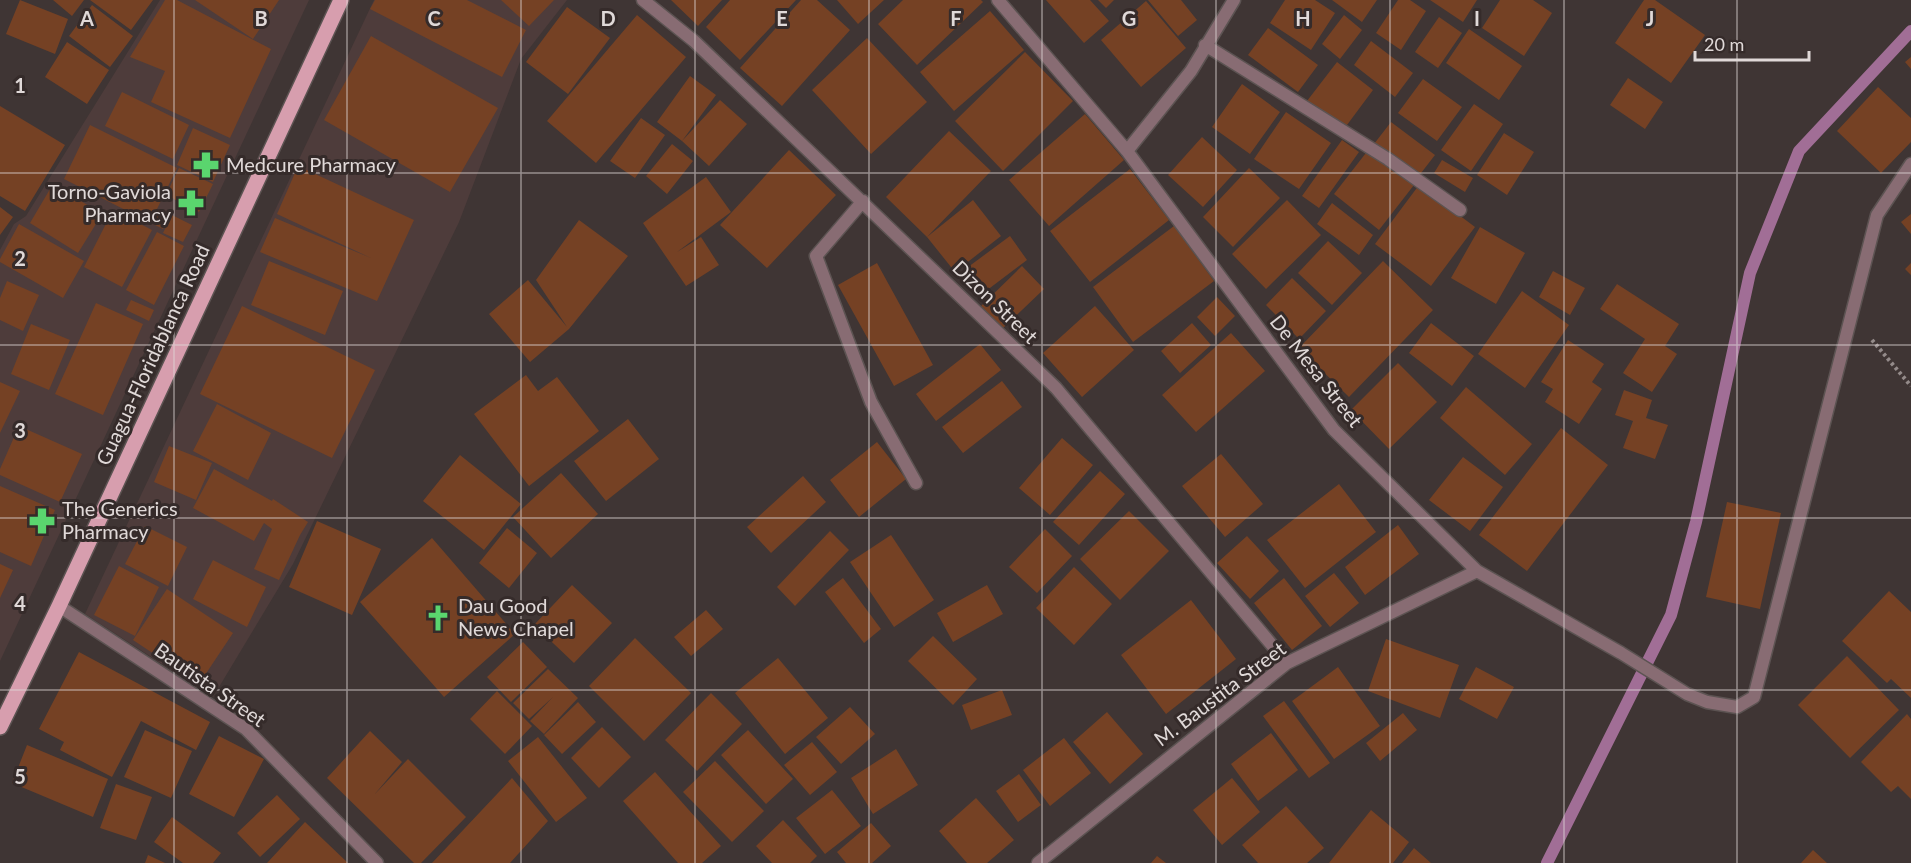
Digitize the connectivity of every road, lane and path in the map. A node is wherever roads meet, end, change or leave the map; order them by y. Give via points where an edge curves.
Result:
1 (341, 0) edge
2 (644, 0) edge
3 (998, 0) edge
4 (1233, 0) edge
5 (1205, 45) junction
6 (1127, 151) junction
7 (1911, 164) edge
8 (863, 201) junction
9 (1460, 210) dead end
10 (1851, 314) junction
11 (1911, 386) edge
12 (916, 483) dead end
13 (1477, 571) junction
14 (59, 606) junction
15 (1287, 663) junction
16 (0, 727) edge
17 (376, 863) edge
18 (1038, 863) edge

1 - 14 main road, Guagua-Floridablanca Road
2 - 8 street, Dizon Street via 694,41
3 - 6 street, De Mesa Street
4 - 5 street
5 - 6 street via 1191,71
5 - 9 street via 1388,159
6 - 13 street, De Mesa Street via 1334,430
7 - 10 street, De Mesa Street via 1877,215
8 - 12 street via 816,256 871,402
8 - 15 street, Dizon Street via 1056,388
10 - 11 path
10 - 13 street, De Mesa Street via 1754,697 1737,707 1687,694
13 - 15 street, M. Baustita Street
14 - 16 main road, Guagua-Floridablanca Road
14 - 17 street, Bautista Street via 246,729
15 - 18 street, M. Baustita Street

